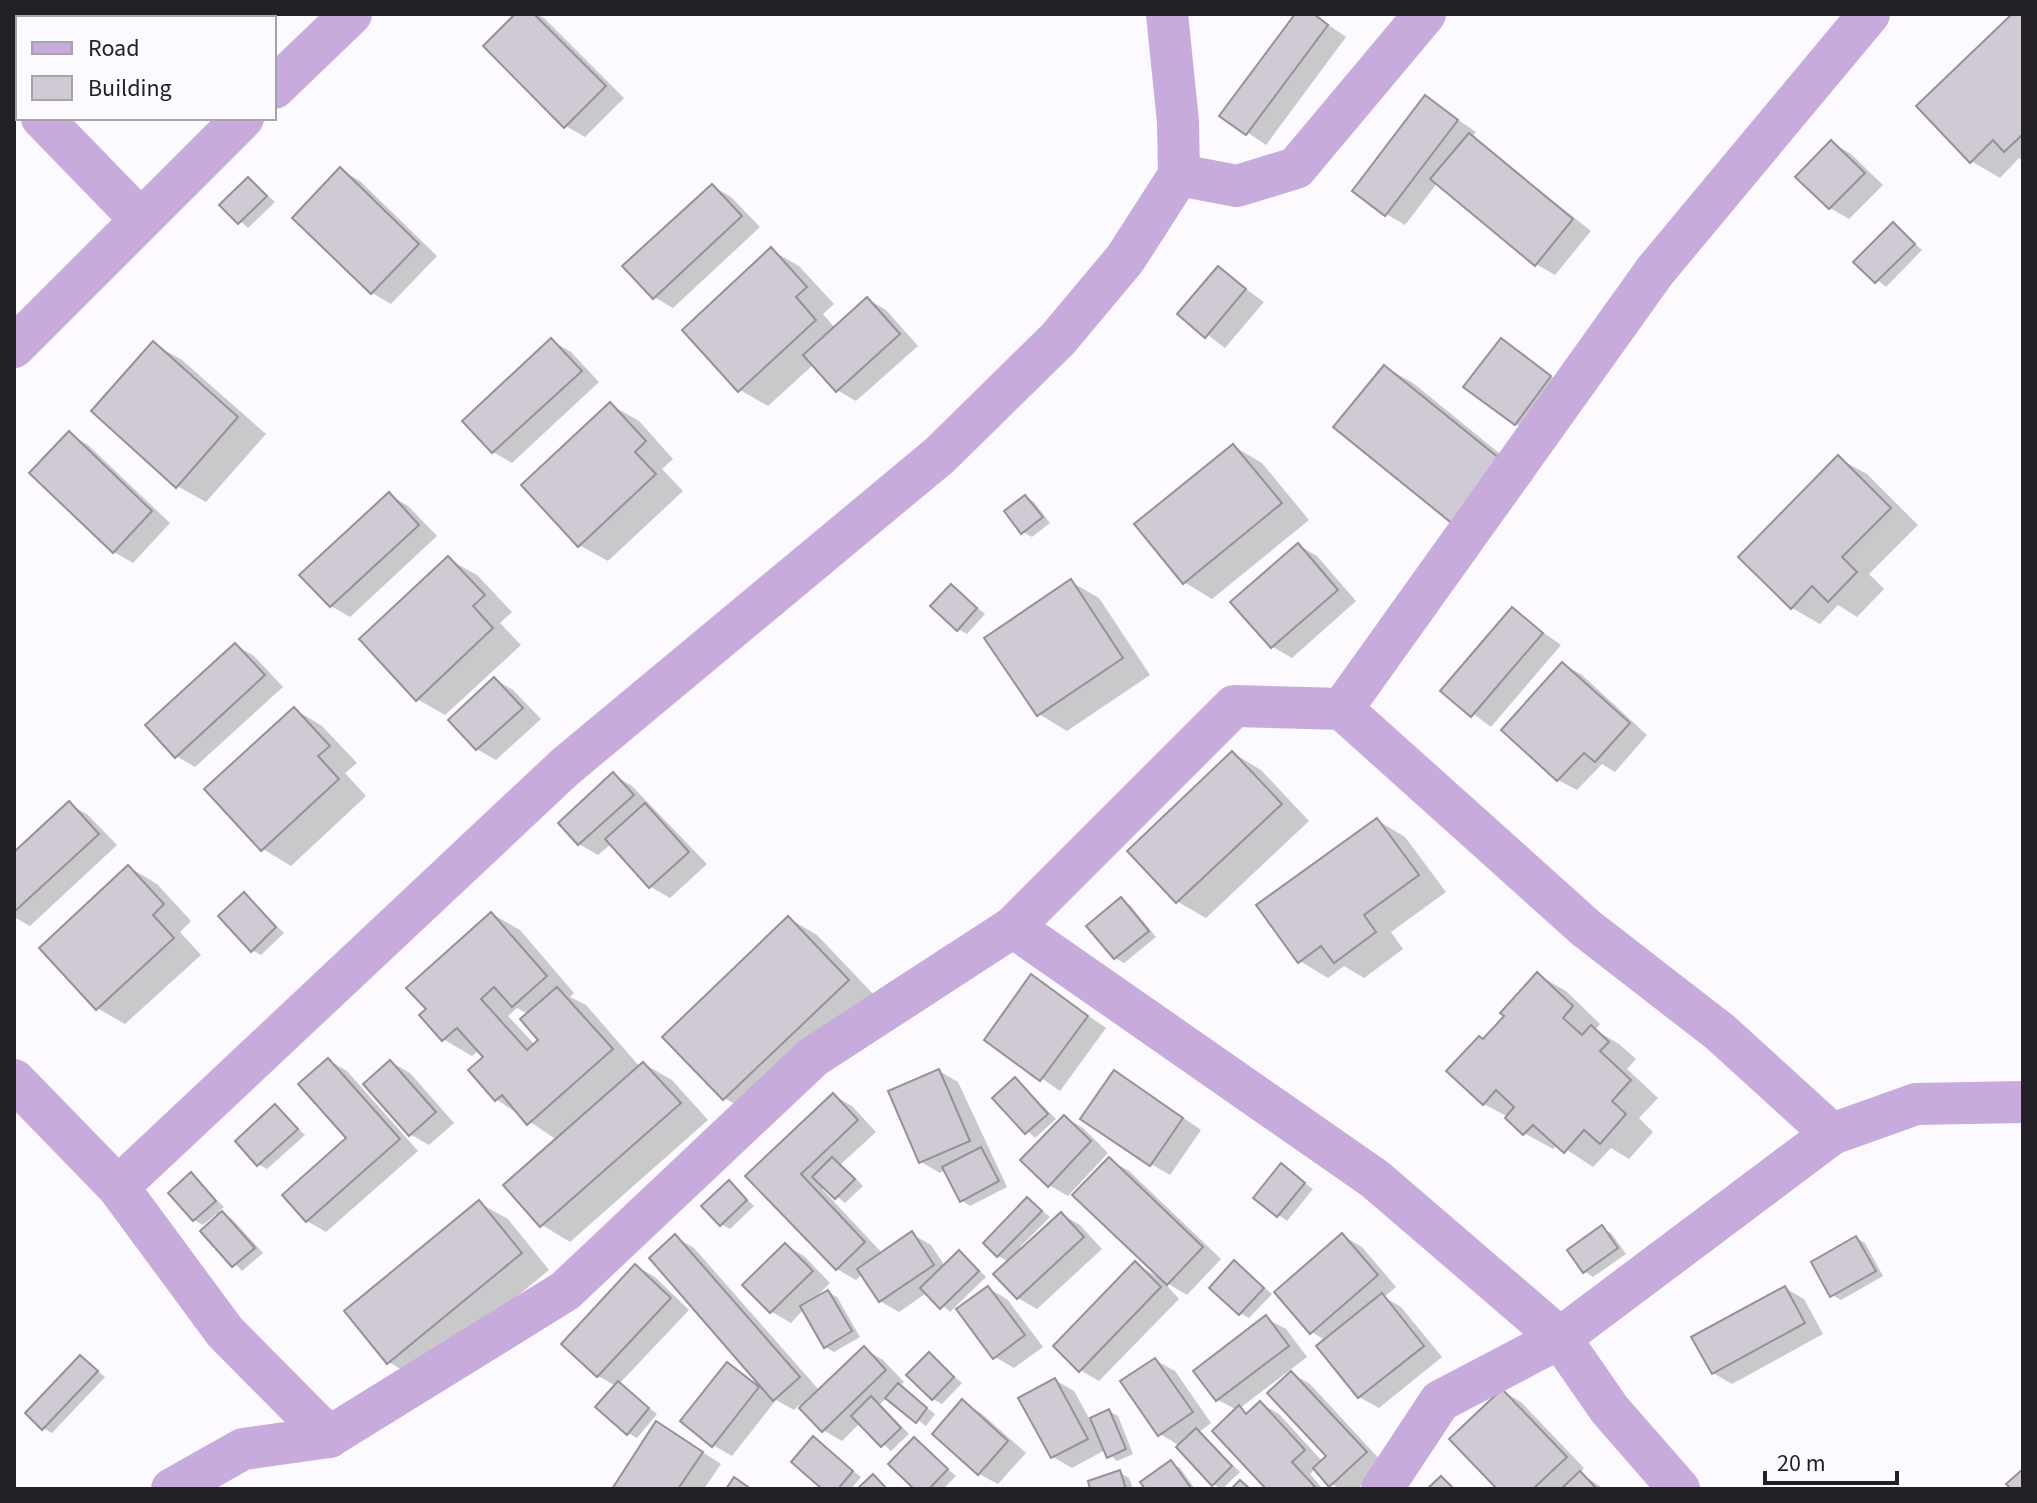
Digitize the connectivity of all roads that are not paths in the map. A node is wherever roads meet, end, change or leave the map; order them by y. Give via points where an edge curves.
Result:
1 (351, 14) edge
2 (1167, 14) edge
3 (1425, 14) edge
4 (1869, 14) edge
5 (276, 86) edge
6 (44, 120) edge
7 (241, 120) edge
8 (1179, 175) junction
9 (140, 219) junction
10 (14, 347) edge
11 (1342, 709) junction
12 (1013, 927) junction
13 (14, 1080) edge
14 (2023, 1102) edge
15 (1832, 1134) junction
16 (118, 1187) junction
17 (1560, 1338) junction
18 (329, 1437) junction
19 (172, 1489) edge
20 (1382, 1489) edge
21 (1679, 1489) edge

1 - 5 street
2 - 8 street
3 - 8 street via 1296,168 1237,186
4 - 11 street via 1655,271
6 - 9 street
7 - 9 street
8 - 16 street via 1125,259 1058,339 940,455 565,767
9 - 10 street
11 - 12 street via 1234,706
11 - 15 street via 1587,929 1720,1032
12 - 17 street via 1375,1179
12 - 18 street via 813,1057 565,1291
13 - 16 street
14 - 15 street via 1916,1104
15 - 17 street
16 - 18 street via 225,1332
17 - 20 street via 1440,1401
17 - 21 street via 1610,1410
18 - 19 street via 243,1449

